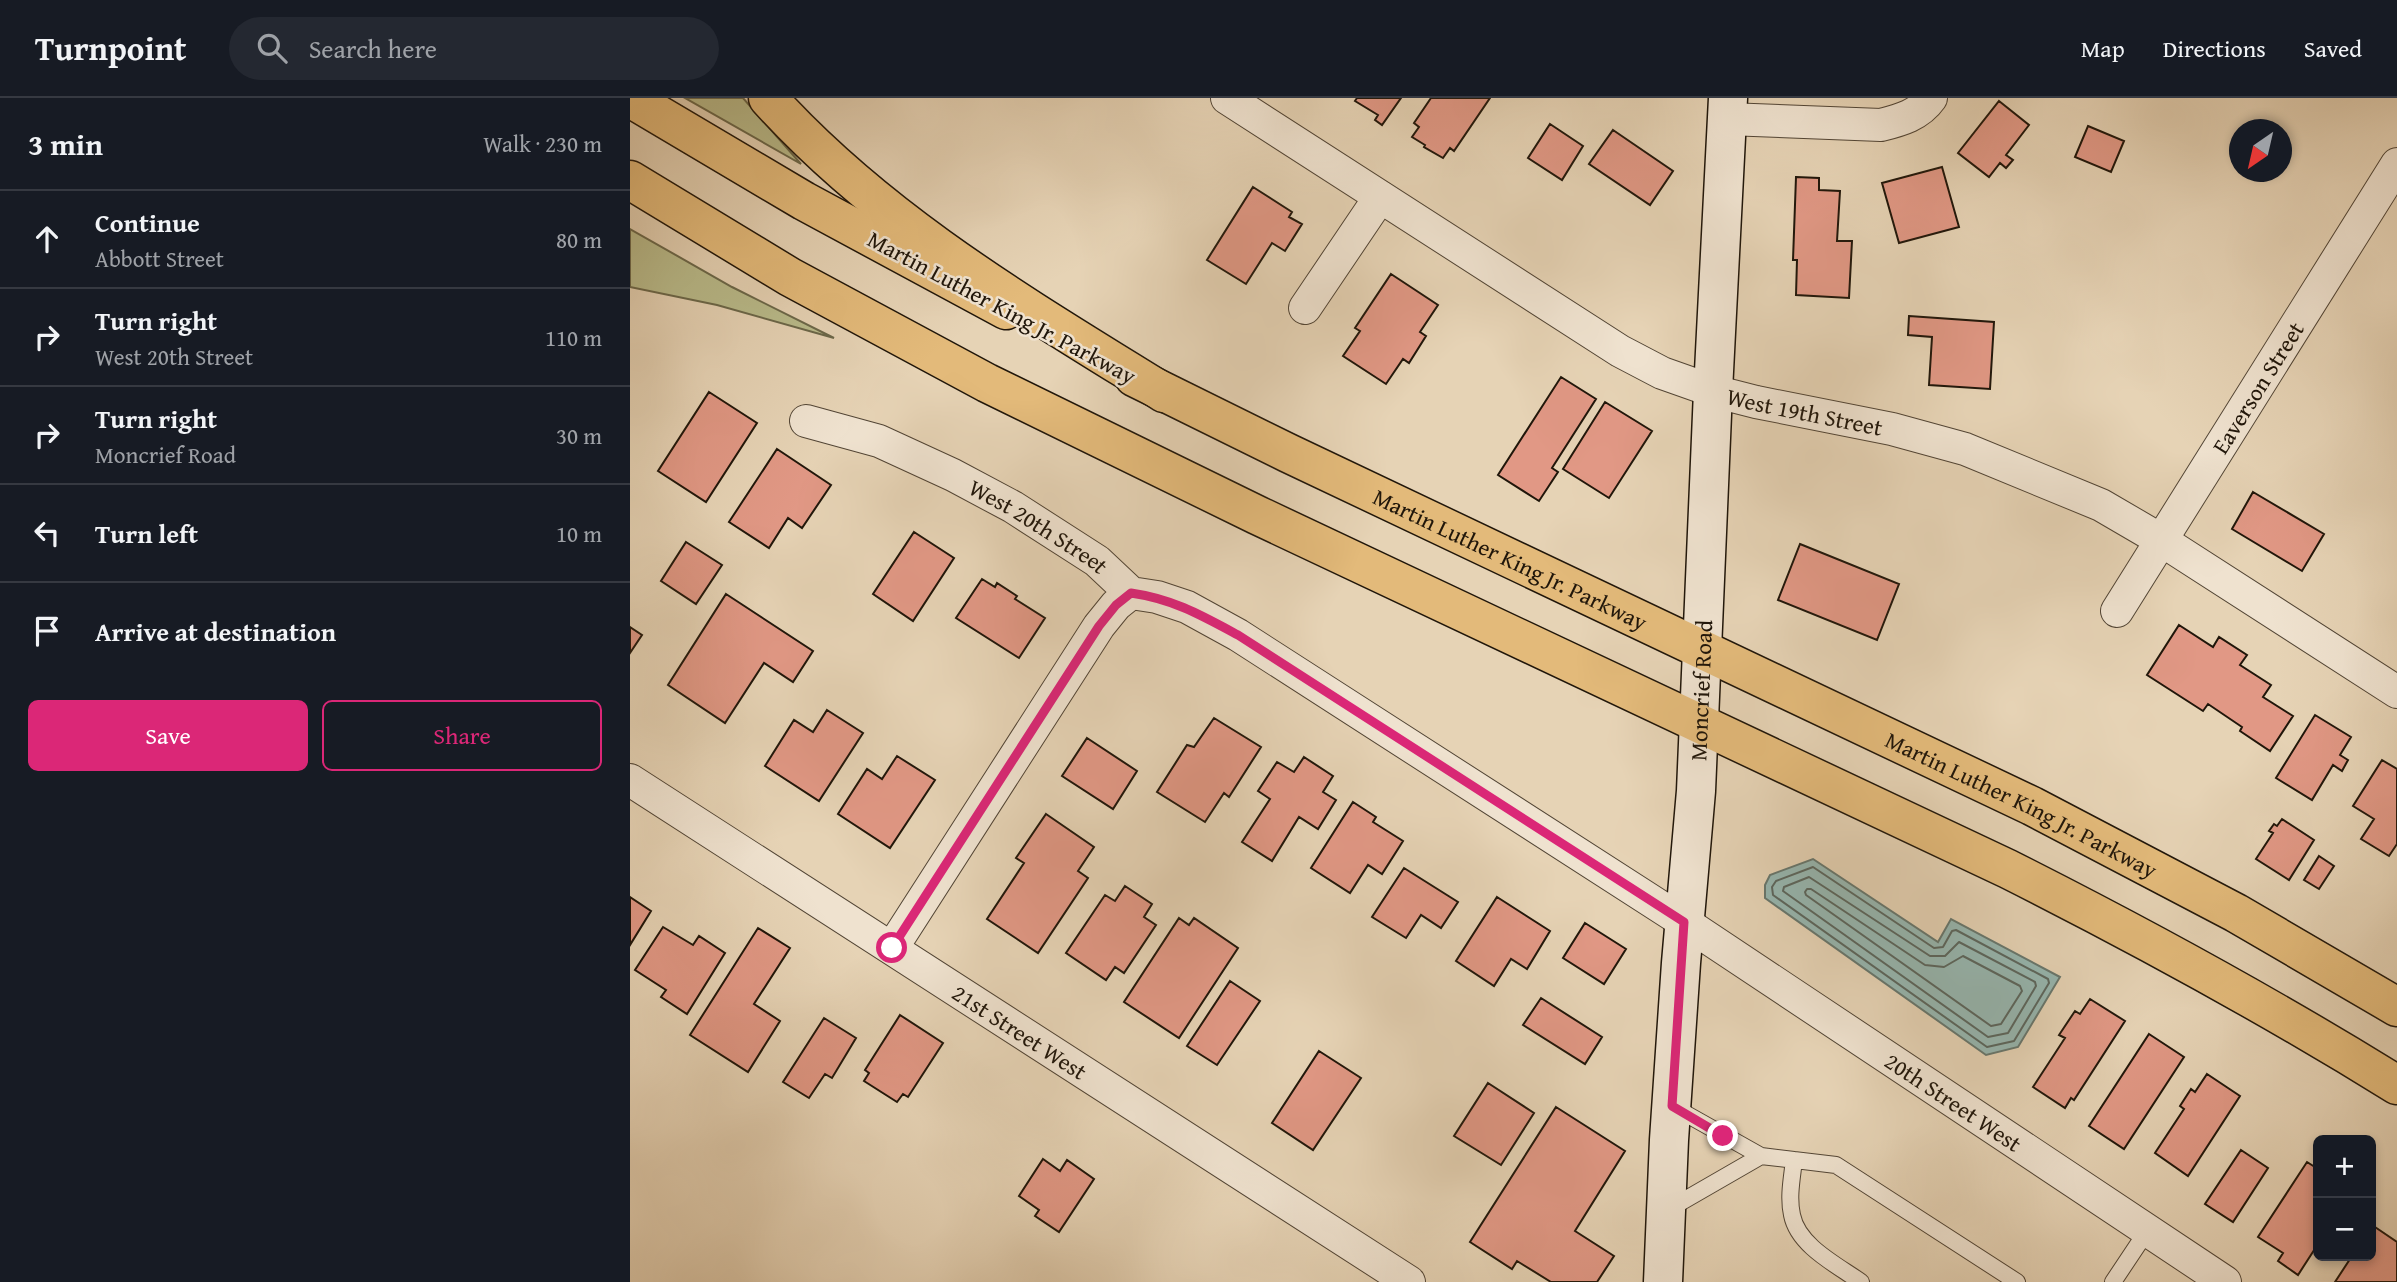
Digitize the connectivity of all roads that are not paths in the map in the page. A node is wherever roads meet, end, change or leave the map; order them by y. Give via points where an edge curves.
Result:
1 (768, 98) edge
2 (1227, 98) edge
3 (1931, 98) edge
4 (630, 99) edge
5 (1727, 108) edge
6 (630, 180) edge
7 (2393, 181) edge
8 (1380, 197) junction
9 (1305, 308) dead end
10 (1713, 391) junction
11 (1164, 393) junction
12 (806, 421) dead end
13 (2161, 540) junction
14 (1131, 593) junction
15 (2116, 611) dead end
16 (1702, 649) junction
17 (2397, 692) edge
18 (1698, 721) junction
19 (630, 780) edge
20 (1684, 922) junction
21 (892, 948) junction
22 (2397, 1007) edge
23 (2397, 1085) edge
24 (1672, 1106) junction
25 (1761, 1156) junction
26 (1794, 1160) junction
27 (1666, 1211) junction
28 (2147, 1231) junction
29 (1409, 1282) edge
30 (1663, 1282) edge
31 (1861, 1282) edge
32 (2017, 1282) edge
33 (2113, 1282) edge
34 (2225, 1282) edge

1 - 11 highway via 901,221 1012,298
2 - 8 street, West 19th Street
3 - 5 street via 1904,120 1881,125
4 - 11 highway, Martin Luther King Jr. Parkway via 877,241
5 - 10 main road, Moncrief Road
6 - 18 highway via 790,277 987,383
7 - 13 street, Eaverson Street
8 - 9 street
8 - 10 street, West 19th Street via 1620,351 1662,373
10 - 13 street, West 19th Street via 1965,449 2101,505
10 - 16 main road, Moncrief Road
11 - 16 highway, Martin Luther King Jr. Parkway
12 - 14 street, West 20th Street via 879,441 953,475 1097,561
13 - 15 street, Eaverson Street
13 - 17 street, West 19th Street
14 - 20 street via 1187,607 1238,635
14 - 21 street via 1099,626
16 - 18 main road, Moncrief Road
16 - 22 highway, Martin Luther King Jr. Parkway via 2124,853
18 - 20 main road, Moncrief Road
18 - 23 highway via 2131,931
19 - 21 street, 21st Street West
20 - 24 main road, Moncrief Road
20 - 28 street, 20th Street West
21 - 29 street, 21st Street West
24 - 25 lane
24 - 27 main road, Moncrief Road
25 - 26 lane
25 - 27 lane
26 - 31 lane via 1791,1208 1801,1236
26 - 32 lane via 1836,1166
27 - 30 main road, Moncrief Road
28 - 33 lane
28 - 34 street, 20th Street West

